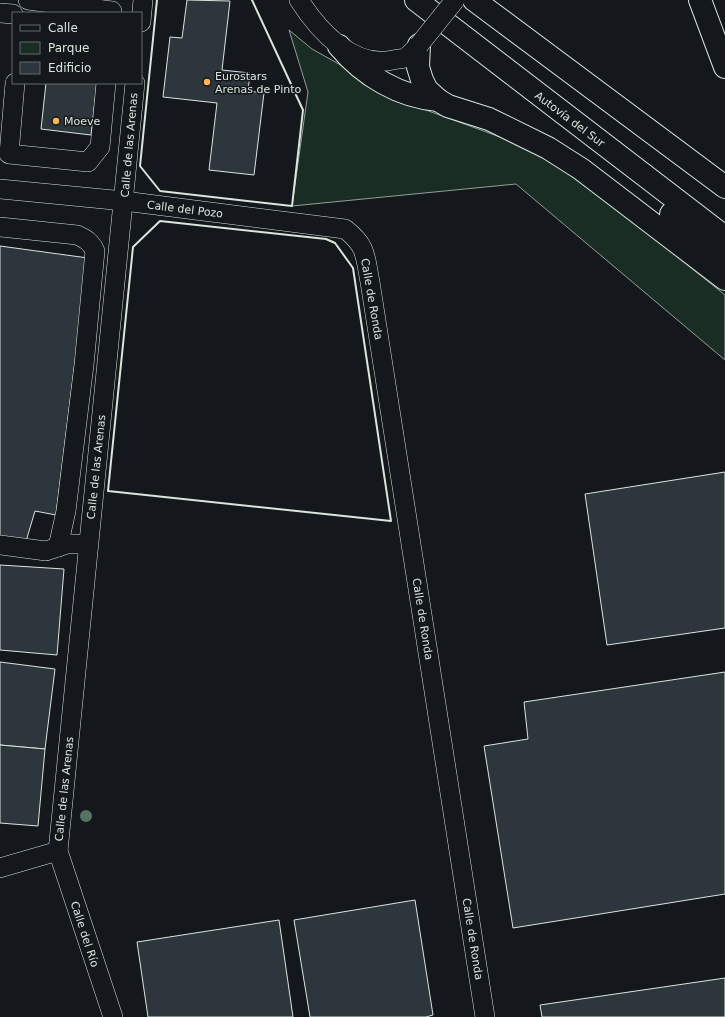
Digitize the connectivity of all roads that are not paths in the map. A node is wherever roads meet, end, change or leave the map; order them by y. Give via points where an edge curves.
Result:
1 (21, 0) edge
2 (28, 0) edge
3 (143, 0) edge
4 (299, 0) edge
5 (416, 0) edge
6 (455, 0) edge
7 (474, 0) edge
8 (700, 0) edge
9 (22, 12) edge
10 (112, 12) edge
11 (142, 12) edge
12 (0, 13) edge
13 (12, 14) edge
14 (419, 45) junction
15 (340, 46) junction
16 (725, 67) edge
17 (15, 84) edge
18 (106, 84) edge
19 (135, 84) edge
20 (438, 100) junction
21 (570, 119) junction
22 (5, 139) edge
23 (100, 147) junction
24 (129, 150) junction
25 (725, 187) edge
26 (0, 189) edge
27 (124, 201) junction
28 (0, 227) edge
29 (345, 228) joint
30 (725, 237) edge
31 (725, 257) edge
32 (725, 279) edge
33 (88, 544) junction
34 (0, 545) edge
35 (58, 547) junction
36 (58, 851) junction
37 (0, 868) edge
38 (113, 1017) edge
39 (486, 1017) edge

1 - 9 street
2 - 10 street
3 - 11 street
4 - 15 street via 310,17
5 - 21 highway, Autovía del Sur
6 - 14 street, bridge
7 - 25 highway
8 - 16 highway
12 - 13 street
14 - 15 street via 405,58 386,62 368,60
14 - 20 highway via 418,67 422,80 427,90
15 - 20 highway via 360,68 390,86 419,98
17 - 22 street
18 - 23 street
19 - 24 street, Calle de las Arenas
20 - 32 highway via 448,106 489,119 548,148 581,169
21 - 30 highway, Autovía del Sur
21 - 31 highway via 615,170
22 - 23 street via 9,154 88,162
23 - 24 street
24 - 27 street, Calle de las Arenas
26 - 27 street, Calle del Pozo
27 - 29 street, Calle del Pozo
27 - 33 street, Calle de las Arenas
28 - 35 street via 77,235 92,243 95,251 66,511
29 - 39 street, Calle de Ronda via 359,240 365,254
33 - 35 street via 67,544
33 - 36 street, Calle de las Arenas
34 - 35 street via 46,551
36 - 37 street
36 - 38 street, Calle del Río

